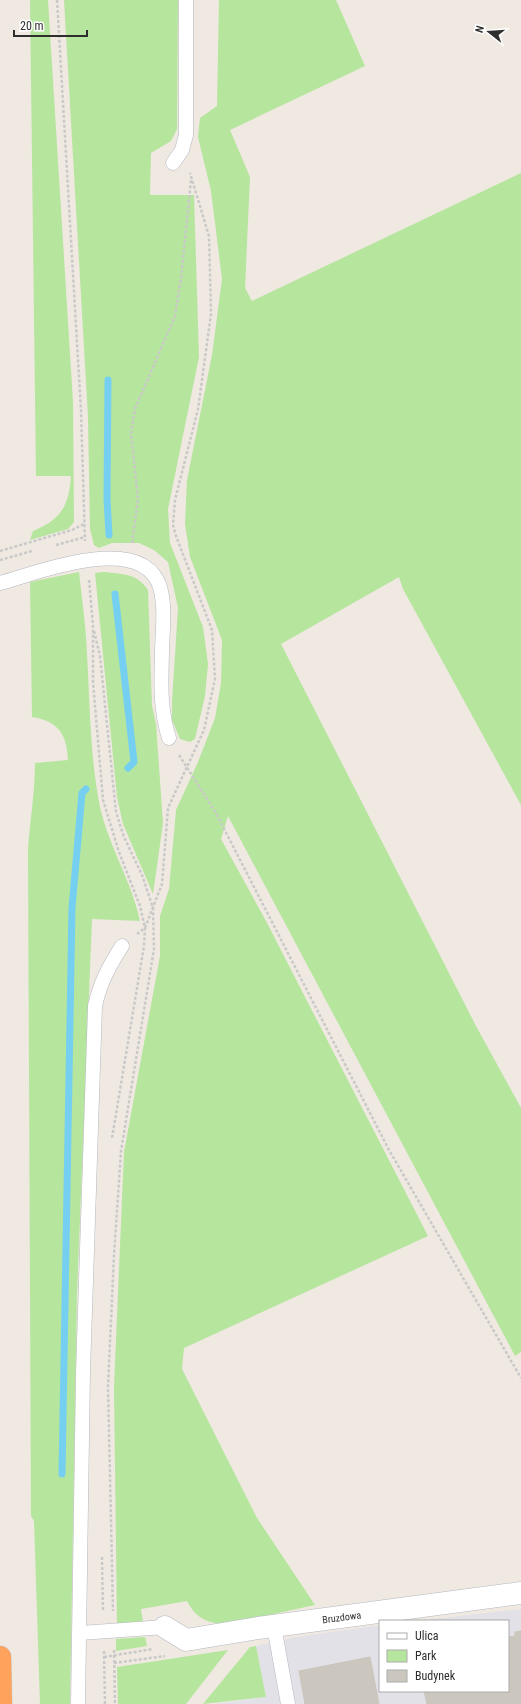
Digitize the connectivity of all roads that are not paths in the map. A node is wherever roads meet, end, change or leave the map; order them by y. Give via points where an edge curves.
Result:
1 (186, 0) edge
2 (172, 164) dead end
3 (0, 583) edge
4 (169, 738) dead end
5 (122, 946) road end
6 (521, 1593) edge
7 (274, 1626) junction
8 (165, 1627) joint
9 (80, 1633) junction
10 (0, 1658) edge
11 (1, 1704) edge
12 (78, 1704) edge
13 (288, 1704) edge

1 - 2 lane via 186,135 182,150
3 - 4 lane via 87,560 115,558 130,559 153,573 160,587 163,605 161,702
5 - 9 lane via 107,969 99,987 95,1006 83,1372
6 - 7 street, Bruzdowa
7 - 8 street, Bruzdowa via 186,1640
7 - 13 lane
8 - 9 lane
9 - 12 lane
10 - 11 highway

